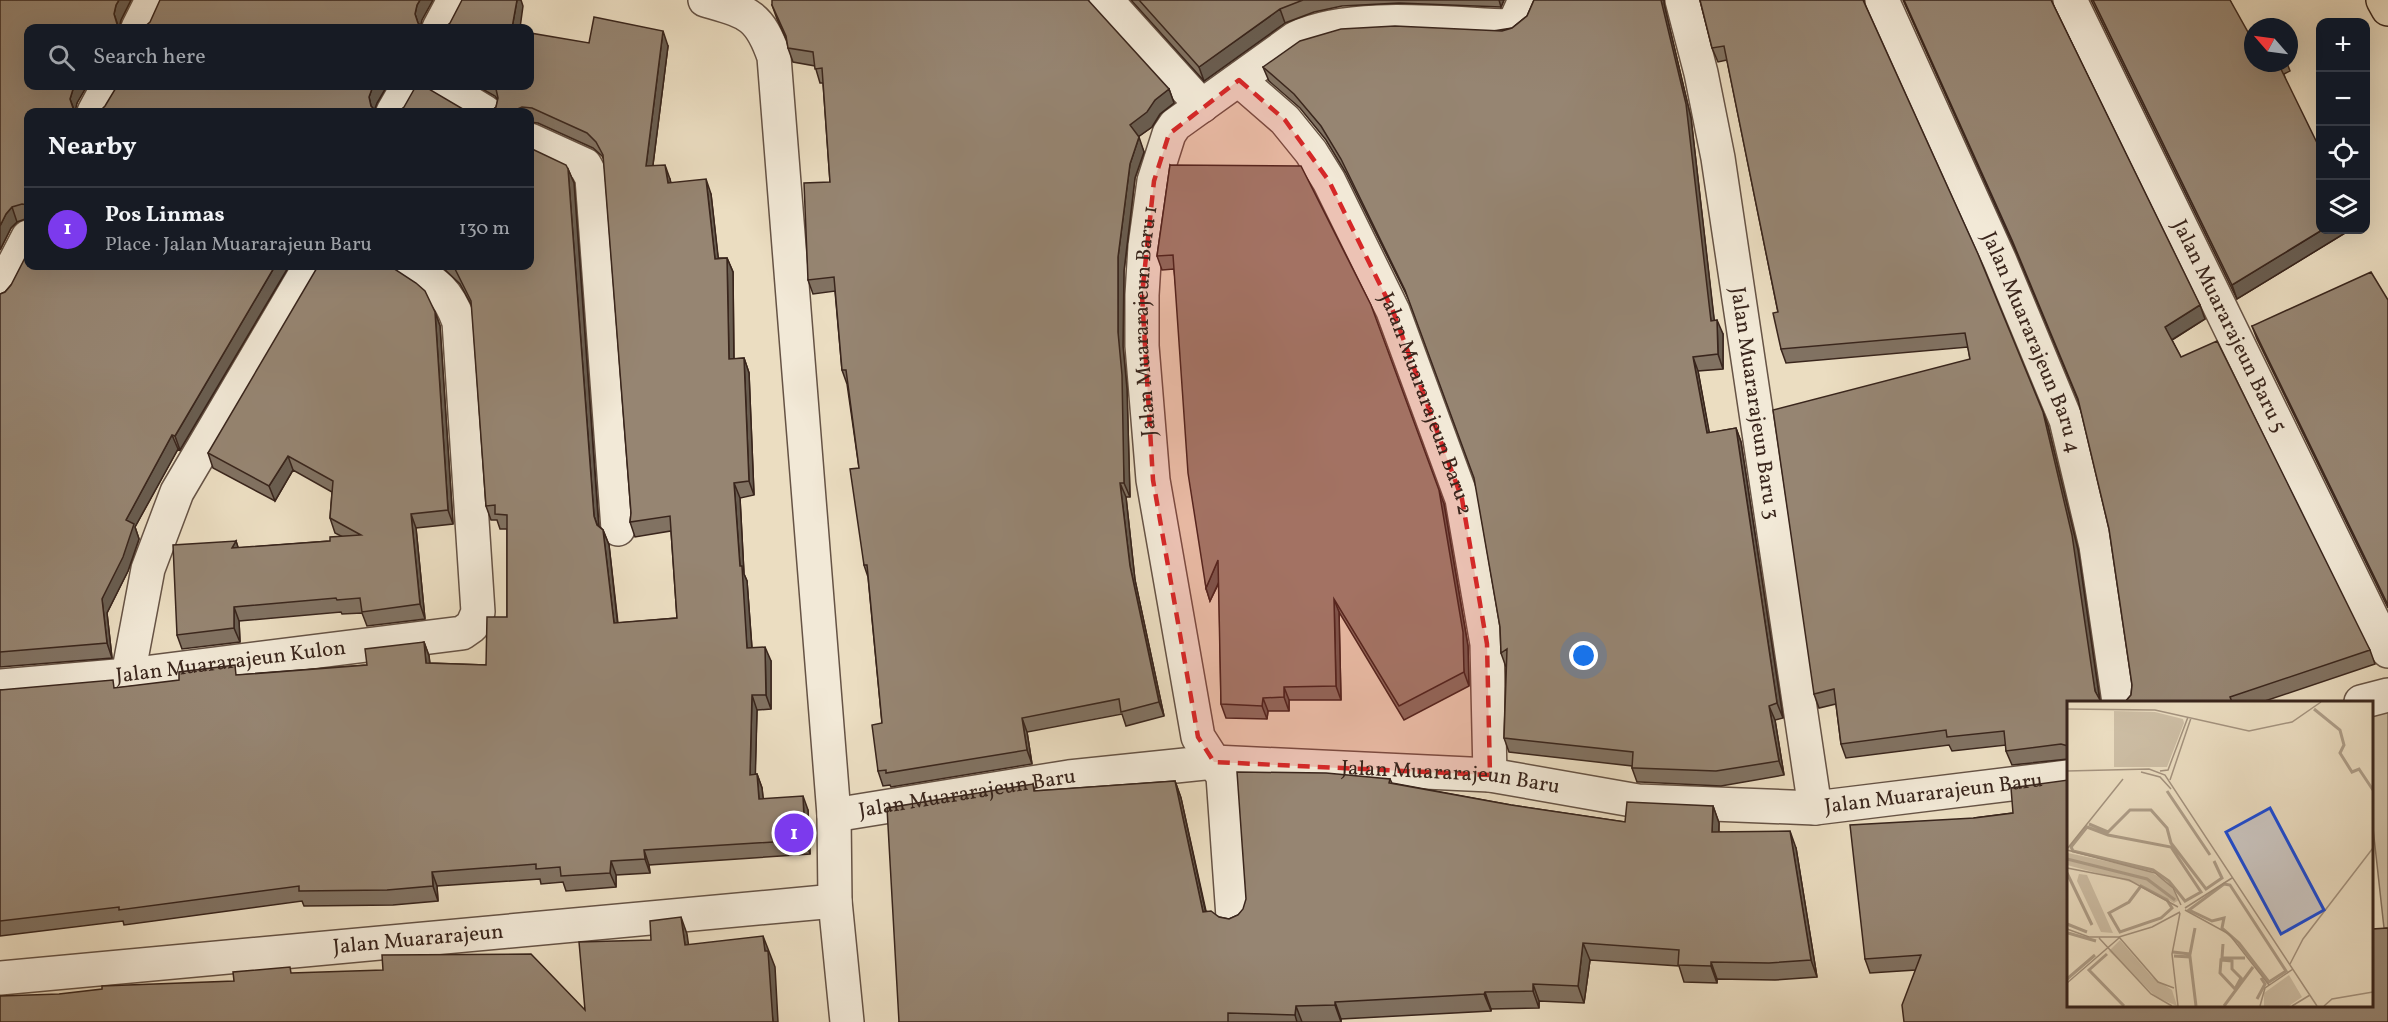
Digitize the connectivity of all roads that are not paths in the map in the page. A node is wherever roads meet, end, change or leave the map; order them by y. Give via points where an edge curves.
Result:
1 (153, 0) edge
2 (454, 0) edge
3 (705, 0) edge
4 (1106, 0) edge
5 (1525, 0) edge
6 (1682, 0) edge
7 (1882, 0) edge
8 (2070, 0) edge
9 (2384, 0) edge
10 (749, 6) edge
11 (2388, 9) edge
12 (1367, 12) edge
13 (140, 24) edge
14 (441, 24) edge
15 (1239, 80) junction
16 (106, 90) edge
17 (406, 90) edge
18 (449, 90) edge
19 (1202, 105) junction
20 (96, 108) edge
21 (395, 108) edge
22 (479, 108) edge
23 (534, 142) edge
24 (24, 245) edge
25 (308, 270) edge
26 (413, 270) edge
27 (0, 291) edge
28 (618, 529) dead end
29 (2388, 651) edge
30 (128, 675) junction
31 (0, 686) edge
32 (2388, 695) edge
33 (2119, 701) edge
34 (2365, 701) edge
35 (1214, 762) junction
36 (1490, 775) junction
37 (2067, 777) edge
38 (1815, 808) junction
39 (834, 815) junction
40 (835, 901) junction
41 (1233, 917) edge
42 (0, 978) edge
43 (846, 1022) edge

1 - 13 street
2 - 14 street
3 - 10 street
4 - 19 street
5 - 12 street, Jalan Muararajeun Baru 1 via 1515,22 1508,26 1406,22
6 - 38 street, Jalan Muararajeun Baru 3 via 1718,158
7 - 33 street, Jalan Muararajeun Baru 4 via 2000,261 2066,420 2096,546
8 - 29 street, Jalan Muararajeun Baru 5
9 - 11 main road
10 - 39 street via 774,57
12 - 15 street, Jalan Muararajeun Baru 1 via 1296,38
15 - 19 street, Jalan Muararajeun Baru 1
15 - 36 street, Jalan Muararajeun Baru 2 via 1285,120 1329,181 1393,311 1458,488 1487,644
16 - 20 street
17 - 21 street
18 - 22 street
19 - 35 street, Jalan Muararajeun Baru 1 via 1169,134 1154,181 1145,246 1142,346 1159,515 1198,737
23 - 28 street via 585,165 592,178
24 - 27 street
25 - 30 street via 177,492 148,569
26 - 30 street, Jalan Muararajeun Kulon via 441,288 459,321 478,612 472,626 462,633
30 - 31 street, Jalan Muararajeun Kulon
32 - 34 street
35 - 36 street, Jalan Muararajeun Baru
35 - 39 street, Jalan Muararajeun Baru via 1055,779
35 - 41 street, Jalan Muararajeun Baru 1 via 1223,776
36 - 38 street, Jalan Muararajeun Baru via 1638,801
37 - 38 street, Jalan Muararajeun Baru
39 - 40 street
40 - 42 street, Jalan Muararajeun
40 - 43 street

